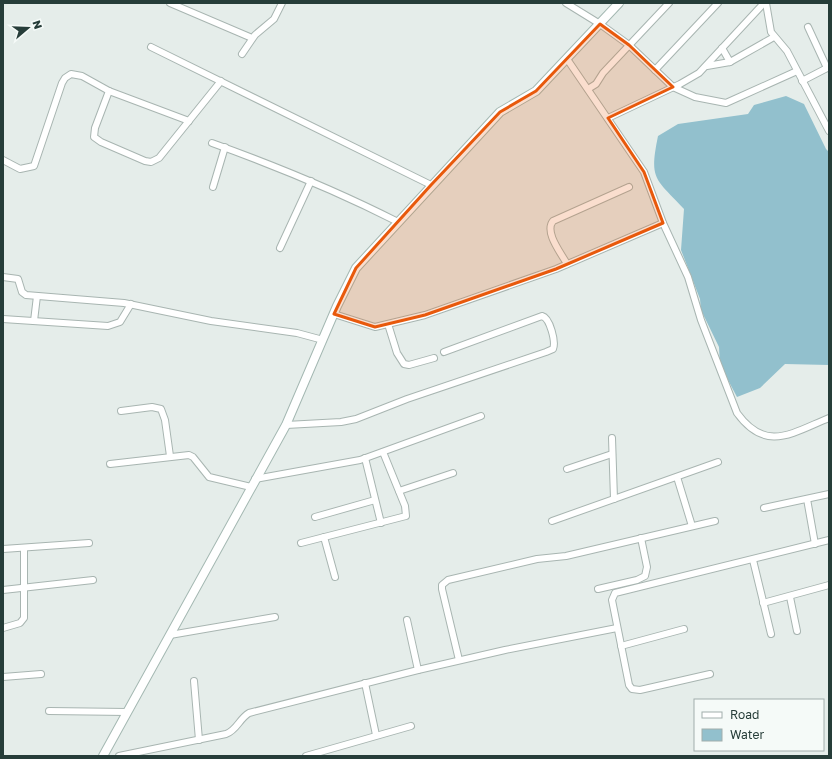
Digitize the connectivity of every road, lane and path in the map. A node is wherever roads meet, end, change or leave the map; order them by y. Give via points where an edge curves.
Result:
1 (170, 3) edge
2 (282, 3) edge
3 (566, 3) edge
4 (619, 3) edge
5 (669, 3) edge
6 (718, 3) edge
7 (754, 3) edge
8 (764, 4) edge
9 (600, 24) junction
10 (808, 26) dead end
11 (774, 37) junction
12 (252, 38) junction
13 (629, 45) junction
14 (151, 46) dead end
15 (722, 48) junction
16 (242, 54) dead end
17 (567, 59) junction
18 (730, 62) junction
19 (707, 66) junction
20 (828, 67) edge
21 (655, 70) junction
22 (797, 71) junction
23 (220, 81) junction
24 (802, 81) junction
25 (674, 87) junction
26 (588, 89) junction
27 (109, 91) junction
28 (608, 118) junction
29 (189, 121) junction
30 (829, 131) edge
31 (212, 143) dead end
32 (225, 147) junction
33 (3, 160) edge
34 (311, 181) junction
35 (431, 185) junction
36 (213, 187) dead end
37 (629, 187) dead end
38 (398, 222) junction
39 (663, 223) junction
40 (280, 248) dead end
41 (567, 264) junction
42 (3, 277) edge
43 (37, 296) junction
44 (130, 304) junction
45 (334, 314) junction
46 (3, 319) edge
47 (34, 321) junction
48 (388, 324) junction
49 (323, 340) junction
50 (444, 352) dead end
51 (434, 358) dead end
52 (121, 411) dead end
53 (480, 416) dead end
54 (829, 418) edge
55 (286, 425) junction
56 (612, 438) dead end
57 (383, 452) junction
58 (612, 454) junction
59 (170, 456) junction
60 (365, 458) junction
61 (718, 462) dead end
62 (110, 464) dead end
63 (567, 469) dead end
64 (453, 473) dead end
65 (677, 476) junction
66 (256, 479) junction
67 (251, 487) junction
68 (399, 491) junction
69 (829, 494) edge
70 (614, 499) junction
71 (807, 499) junction
72 (375, 500) junction
73 (764, 508) dead end
74 (315, 517) dead end
75 (552, 521) dead end
76 (715, 521) dead end
77 (381, 523) junction
78 (692, 526) junction
79 (324, 537) junction
80 (641, 538) junction
81 (829, 540) edge
82 (89, 543) dead end
83 (301, 543) dead end
84 (815, 544) junction
85 (24, 548) junction
86 (3, 549) edge
87 (753, 560) junction
88 (335, 577) dead end
89 (93, 580) dead end
90 (828, 586) edge
91 (25, 588) junction
92 (598, 589) dead end
93 (3, 590) edge
94 (829, 593) edge
95 (790, 597) junction
96 (763, 603) junction
97 (275, 617) dead end
98 (408, 620) dead end
99 (3, 628) edge
100 (617, 628) junction
101 (684, 629) dead end
102 (797, 631) dead end
103 (771, 634) dead end
104 (170, 635) junction
105 (621, 646) junction
106 (459, 660) junction
107 (418, 670) junction
108 (41, 674) dead end
109 (710, 674) dead end
110 (3, 677) edge
111 (194, 680) dead end
112 (365, 683) junction
113 (49, 711) dead end
114 (127, 712) junction
115 (411, 726) dead end
116 (376, 735) junction
117 (199, 740) junction
118 (103, 756) edge
119 (119, 756) edge
120 (306, 756) edge

1 - 12 street
2 - 12 street via 274,19
3 - 9 street
4 - 9 street
5 - 13 street
6 - 21 street
7 - 8 street
8 - 11 street
8 - 15 street
9 - 13 street
9 - 17 street
10 - 20 street
11 - 18 street
11 - 22 street via 784,45
12 - 16 street
13 - 21 street
13 - 26 street via 596,84
14 - 23 street
15 - 18 street
15 - 19 street
17 - 26 street
17 - 35 street via 536,91 500,112
18 - 19 street
19 - 25 street
20 - 24 street
21 - 25 street
22 - 24 street
22 - 25 street via 726,103 695,97
23 - 29 street
23 - 35 street
24 - 30 street
25 - 28 street
26 - 28 street
27 - 29 street
27 - 29 street via 94,137 145,161 151,162 159,158
27 - 33 street via 76,74 68,75 62,83 34,166 20,169
28 - 39 street via 644,172
31 - 32 street
32 - 34 street
32 - 36 street
34 - 38 street
34 - 40 street
35 - 38 street
37 - 41 street via 553,220 551,234
38 - 45 street via 356,268
39 - 41 street
39 - 54 street via 688,277 701,320 737,413 746,425 758,432 780,438
41 - 48 street via 425,315
42 - 43 street via 18,279 24,294
43 - 44 street
43 - 47 street
44 - 47 street via 120,322 108,326
44 - 49 street via 211,321 297,333
45 - 48 street via 368,326
45 - 49 street
46 - 47 street
48 - 51 street via 397,353 404,364
49 - 55 street
50 - 55 street via 542,316 547,319 554,342 552,349 546,352 356,419
52 - 59 street via 152,407 161,409
53 - 57 street
55 - 66 street
56 - 58 street
57 - 60 street
57 - 68 street
58 - 63 street
58 - 70 street
59 - 62 street
59 - 67 street via 189,455 209,477
60 - 66 street
60 - 72 street
61 - 65 street
64 - 68 street
65 - 70 street
65 - 78 street
66 - 67 street
67 - 104 street
68 - 77 street via 406,516
69 - 71 street
70 - 75 street
71 - 73 street
71 - 84 street
72 - 74 street
72 - 77 street
76 - 78 street
77 - 79 street
78 - 80 street
79 - 83 street
79 - 88 street
80 - 92 street via 647,567 645,576
80 - 106 street via 566,556 537,558 454,578 445,583 442,589
81 - 84 street
82 - 85 street
84 - 87 street
85 - 86 street
85 - 91 street
87 - 96 street
87 - 100 street via 615,593 612,600
89 - 91 street
90 - 94 street
90 - 95 street
91 - 93 street
91 - 99 street via 23,621
95 - 96 street
95 - 102 street
96 - 103 street
97 - 104 street
98 - 107 street
100 - 105 street
100 - 106 street
101 - 105 street
104 - 114 street
105 - 109 street via 629,684 635,690
106 - 107 street
107 - 112 street
108 - 110 street
111 - 117 street
112 - 116 street
112 - 117 street via 249,713 230,732
113 - 114 street
114 - 118 street
115 - 116 street
116 - 120 street
117 - 119 street

